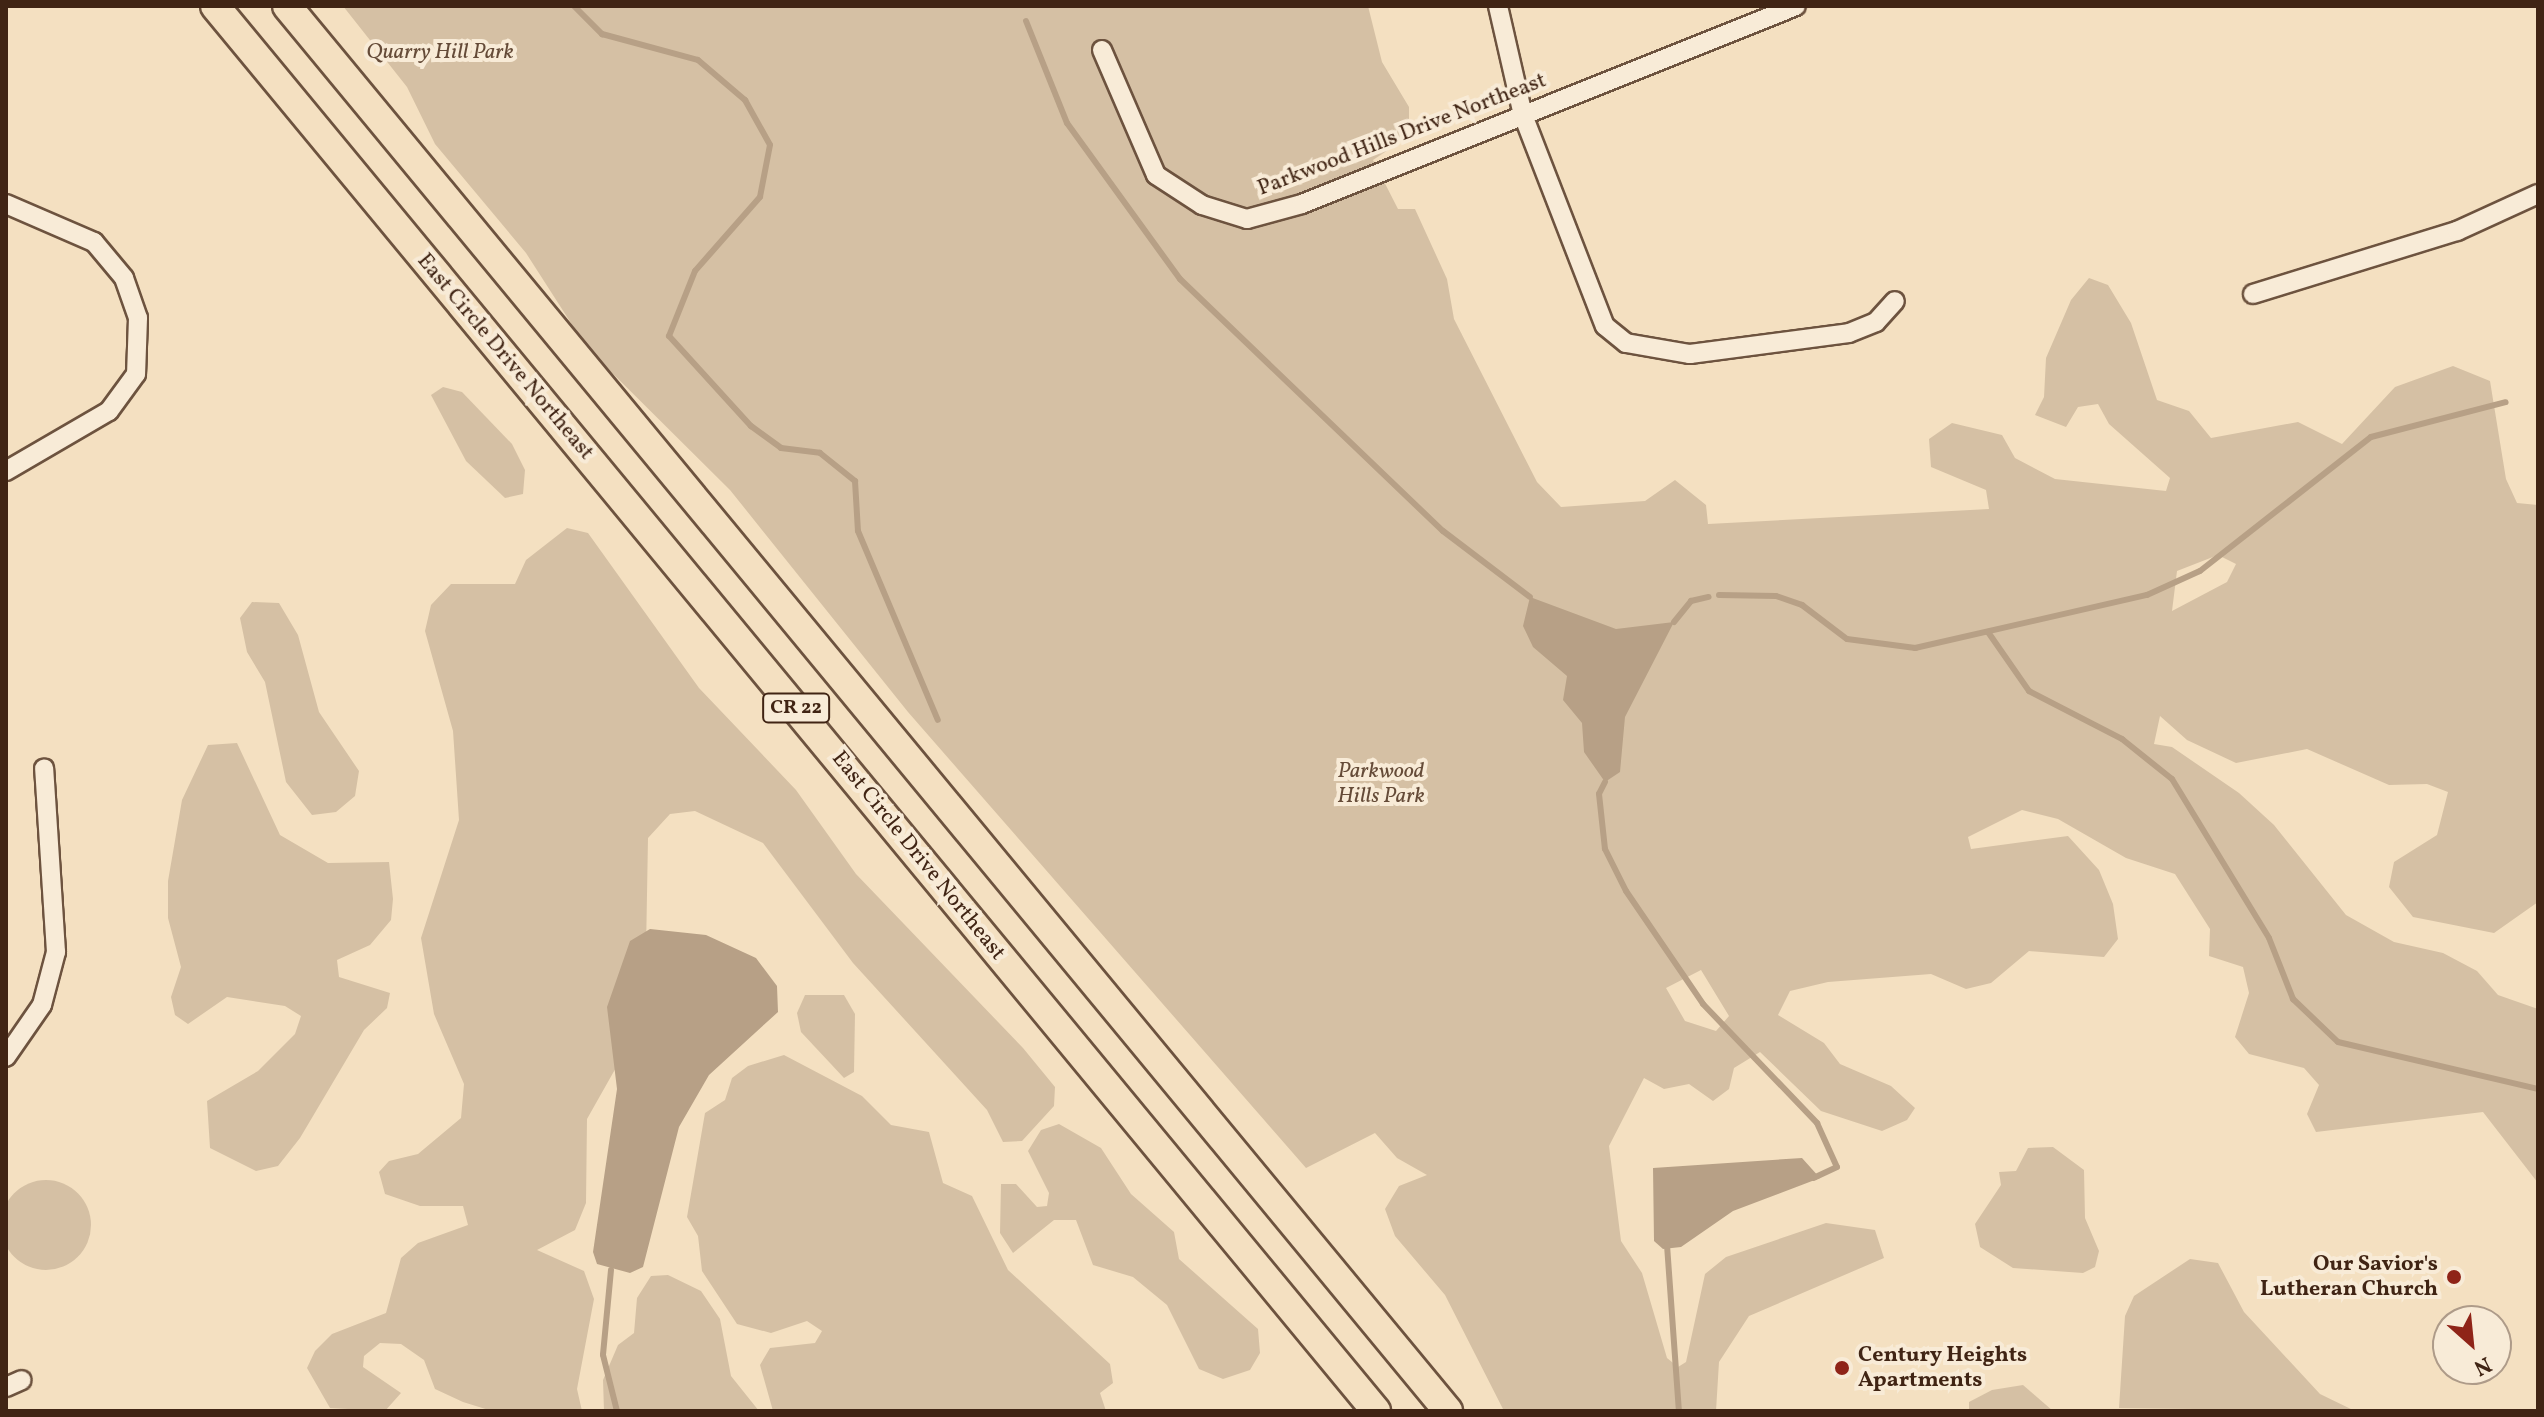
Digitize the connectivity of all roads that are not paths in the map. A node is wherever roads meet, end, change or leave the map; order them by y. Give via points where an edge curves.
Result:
1 (215, 6) edge
2 (287, 6) edge
3 (1498, 6) edge
4 (1796, 6) edge
5 (1102, 50) dead end
6 (1523, 115) junction
7 (2538, 194) edge
8 (6, 204) edge
9 (2253, 294) dead end
10 (1895, 301) dead end
11 (6, 471) edge
12 (44, 768) dead end
13 (6, 1057) edge
14 (1376, 1411) edge
15 (1448, 1411) edge

1 - 14 main road, East Circle Drive Northeast / CR 22
2 - 15 main road, CR 22
3 - 6 street
4 - 6 street, Parkwood Hills Drive Northeast
5 - 6 street, Parkwood Hills Drive Northeast via 1156,175 1178,194 1237,217 1302,204
6 - 10 street via 1605,326 1626,343 1690,354 1849,333 1876,322
7 - 9 street via 2442,236
8 - 11 street via 94,242 124,278 138,318 136,374 109,411
12 - 13 street via 56,952 42,1005

